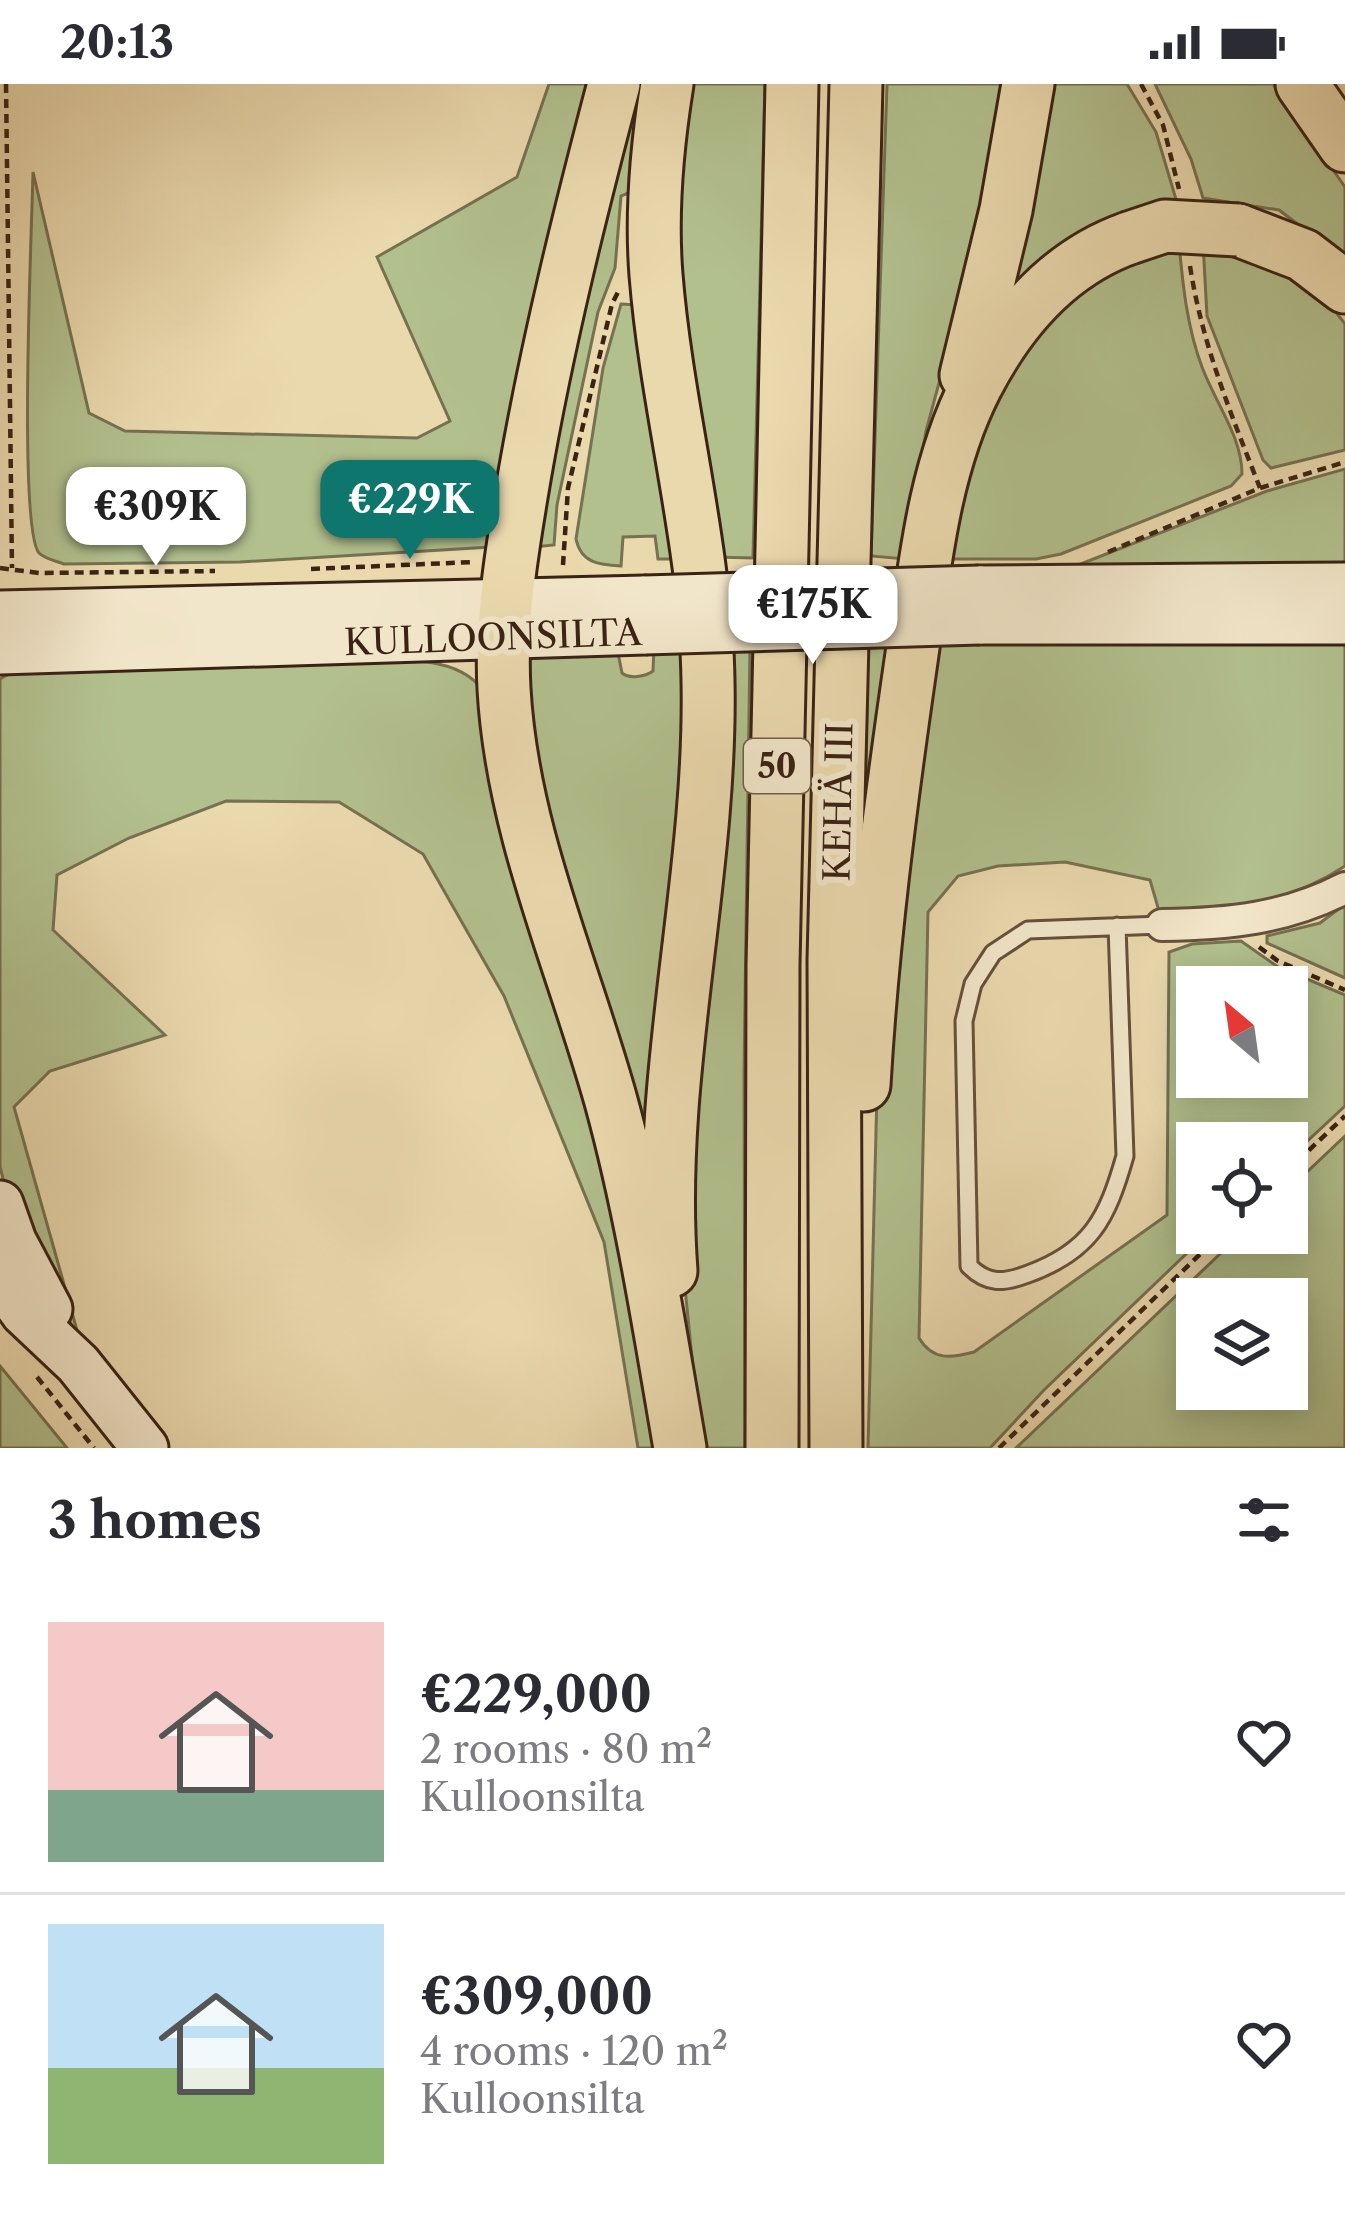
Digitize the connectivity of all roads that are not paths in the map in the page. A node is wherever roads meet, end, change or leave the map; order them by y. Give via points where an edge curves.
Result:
1 (614, 84) edge
2 (667, 84) edge
3 (793, 84) edge
4 (856, 84) edge
5 (1028, 84) edge
6 (1302, 84) edge
7 (1345, 146) edge
8 (1345, 287) edge
9 (945, 463) junction
10 (1345, 586) edge
11 (979, 605) junction
12 (0, 614) edge
13 (506, 619) junction
14 (1345, 621) edge
15 (0, 651) edge
16 (1345, 888) edge
17 (1162, 925) joint
18 (1117, 926) junction
19 (0, 1204) edge
20 (0, 1280) edge
21 (833, 1304) junction
22 (78, 1364) junction
23 (145, 1448) edge
24 (682, 1448) edge
25 (772, 1448) edge
26 (836, 1448) edge

1 - 13 highway via 539,394
2 - 24 highway via 656,275 709,678 707,793 673,1093 670,1256
3 - 25 highway, KEHÄ III / 50 via 773,942
4 - 21 highway, KEHÄ III / 50
5 - 9 highway
6 - 7 highway
8 - 9 highway, bridge via 1303,255 1238,230 1165,226 1098,249 1028,308 976,386
9 - 21 highway via 889,817 856,1223
10 - 11 main road, KULLOONSILTA
11 - 13 main road, KULLOONSILTA, bridge
11 - 14 main road, KULLOONSILTA
12 - 13 main road, KULLOONSILTA
13 - 15 main road, KULLOONSILTA
13 - 24 highway via 504,689 519,795 611,1102
16 - 17 street via 1310,906 1229,924
17 - 18 lane
18 - 18 lane via 1125,1156 1115,1193 1094,1232 1063,1261 1006,1282 982,1279 968,1266 964,1022 973,984 992,953 1028,930
19 - 22 main road
20 - 22 main road
21 - 26 highway, KEHÄ III / 50
22 - 23 main road

